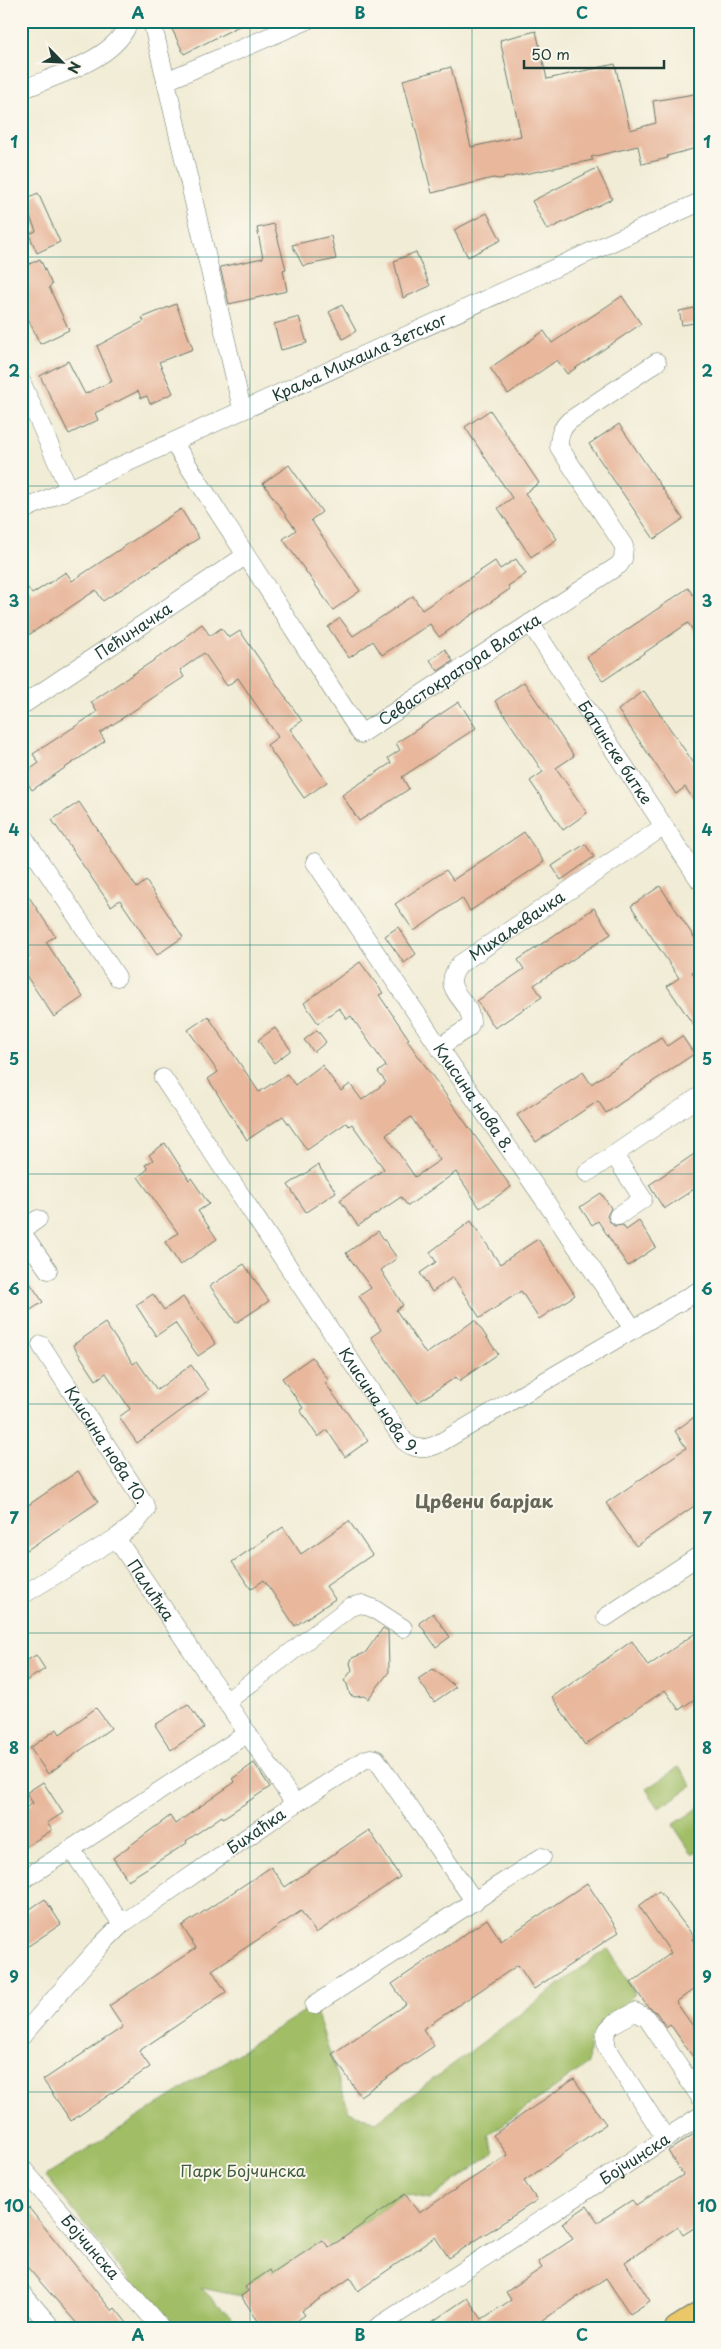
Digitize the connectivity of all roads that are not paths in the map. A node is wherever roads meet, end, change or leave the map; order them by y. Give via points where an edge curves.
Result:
1 (129, 21) edge
2 (152, 21) edge
3 (306, 21) edge
4 (166, 82) junction
5 (21, 90) edge
6 (700, 202) edge
7 (658, 362) dead end
8 (21, 381) edge
9 (242, 409) junction
10 (173, 442) junction
11 (69, 489) junction
12 (21, 511) edge
13 (245, 556) junction
14 (530, 623) junction
15 (21, 706) edge
16 (663, 827) junction
17 (21, 833) edge
18 (315, 862) dead end
19 (700, 881) edge
20 (116, 976) dead end
21 (439, 1047) junction
22 (163, 1078) dead end
23 (700, 1096) edge
24 (614, 1155) junction
25 (587, 1173) dead end
26 (618, 1216) dead end
27 (38, 1219) dead end
28 (21, 1231) edge
29 (48, 1270) dead end
30 (700, 1290) edge
31 (634, 1330) junction
32 (41, 1345) dead end
33 (116, 1538) junction
34 (700, 1555) edge
35 (21, 1596) edge
36 (606, 1617) dead end
37 (403, 1628) dead end
38 (226, 1702) junction
39 (248, 1733) junction
40 (295, 1804) junction
41 (71, 1849) junction
42 (542, 1857) dead end
43 (21, 1881) edge
44 (475, 1902) junction
45 (122, 1924) junction
46 (314, 2005) dead end
47 (21, 2037) edge
48 (700, 2097) edge
49 (699, 2117) edge
50 (666, 2140) junction
51 (21, 2167) edge
52 (21, 2292) edge
53 (700, 2313) edge
54 (52, 2328) edge
55 (161, 2328) edge
56 (376, 2328) edge
57 (676, 2328) edge

1 - 5 street via 120,39 106,52
2 - 4 street
3 - 4 street
4 - 9 street
6 - 9 street, Краља Михаила Зетског
7 - 14 street, Севастократора Влатка via 562,428 559,447 624,546 624,553 619,565
8 - 11 street
9 - 10 street, Краља Михаила Зетског
10 - 11 street, Краља Михаила Зетског
10 - 13 street, Севастократора Влатка
11 - 12 street, Краља Михаила Зетског
13 - 14 street, Севастократора Влатка via 361,734
13 - 15 street, Пећиначка
14 - 16 street, Батинске битке
16 - 19 street, Батинске битке
16 - 21 street, Михаљевачка via 460,964 451,981 472,1022
17 - 20 street
18 - 21 street, Клисина нова 8.
21 - 31 street, Клисина нова 8.
22 - 31 street, Клисина нова 9. via 404,1442 412,1447 430,1448 438,1444
23 - 24 street
24 - 25 street
24 - 26 street via 642,1199
27 - 28 street
28 - 29 street
30 - 31 street, Клисина нова 9.
32 - 33 street, Клисина нова 10. via 144,1502 146,1510 142,1516
33 - 35 street
33 - 38 street, Палићка
34 - 36 street
37 - 38 street via 368,1606 350,1607
38 - 39 street, Палићка
39 - 40 street, Палићка
39 - 41 street
40 - 44 street, Бихаћка via 364,1760 376,1759
40 - 45 street, Бихаћка
41 - 43 street
41 - 45 street
42 - 44 street
44 - 46 street
45 - 47 street, Бихаћка
48 - 50 street, Бојчинска via 648,2018 641,2013 629,2013 608,2029 606,2048
49 - 50 street
50 - 56 street, Бојчинска
51 - 55 street, Бојчинска
52 - 54 street
53 - 57 main road

